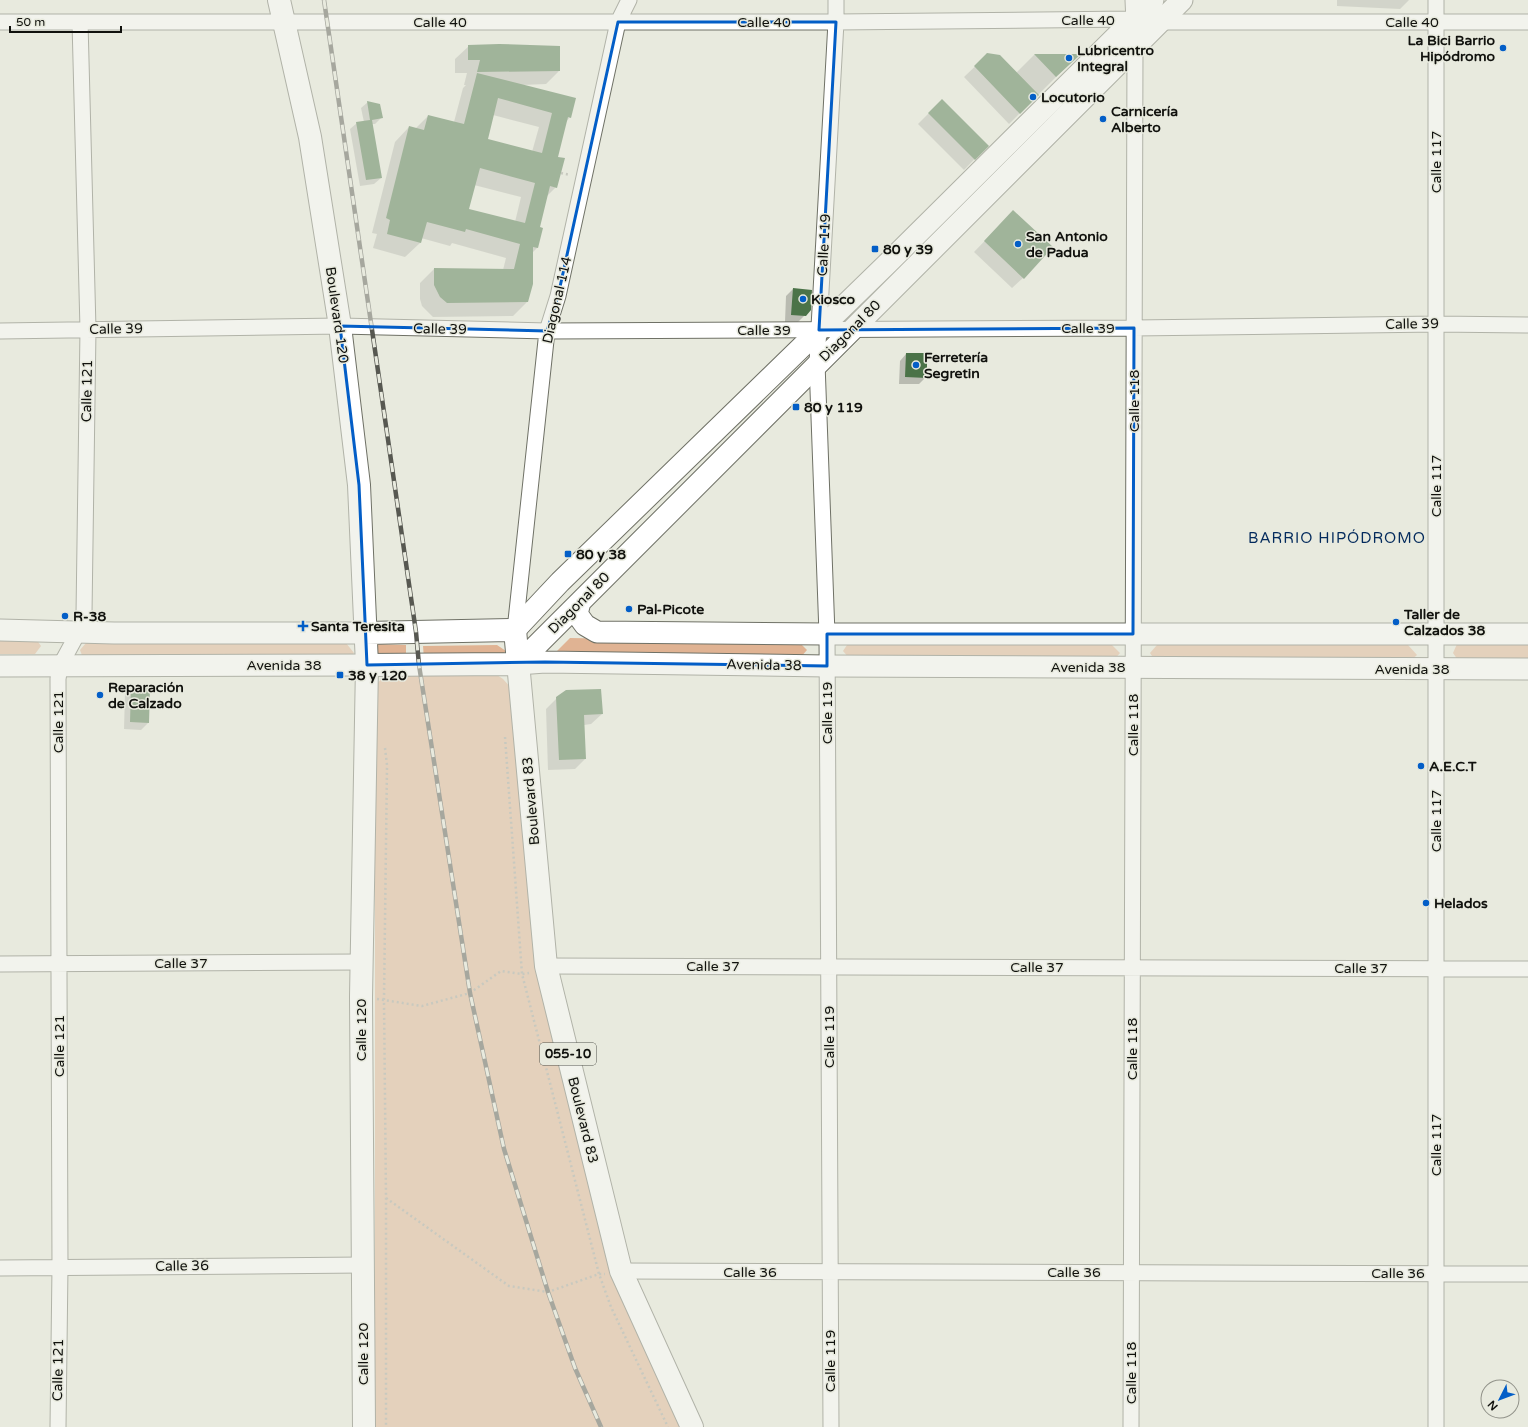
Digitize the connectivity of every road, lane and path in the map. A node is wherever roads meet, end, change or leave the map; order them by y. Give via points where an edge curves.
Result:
1 (279, 0) edge
2 (628, 0) edge
3 (836, 0) edge
4 (1153, 0) edge
5 (1182, 0) edge
6 (1436, 0) edge
7 (1133, 10) edge
8 (0, 22) edge
9 (80, 22) junction
10 (284, 22) junction
11 (618, 22) junction
12 (836, 22) junction
13 (1160, 22) junction
14 (1436, 22) junction
15 (1528, 22) edge
16 (1135, 46) junction
17 (1436, 324) junction
18 (1528, 325) edge
19 (340, 326) junction
20 (1134, 328) junction
21 (88, 329) junction
22 (819, 330) junction
23 (852, 330) junction
24 (0, 331) edge
25 (548, 331) junction
26 (817, 363) junction
27 (580, 602) junction
28 (0, 630) edge
29 (515, 630) junction
30 (79, 631) junction
31 (366, 633) junction
32 (827, 634) junction
33 (1133, 634) junction
34 (1436, 634) junction
35 (1528, 634) edge
36 (518, 664) junction
37 (0, 666) edge
38 (60, 666) junction
39 (367, 666) junction
40 (827, 666) junction
41 (1133, 667) junction
42 (1436, 669) junction
43 (1528, 669) edge
44 (505, 731) dead end
45 (385, 743) dead end
46 (361, 962) junction
47 (0, 964) edge
48 (59, 964) junction
49 (546, 966) junction
50 (828, 967) junction
51 (1132, 967) junction
52 (1436, 968) junction
53 (1528, 969) edge
54 (522, 974) junction
55 (361, 997) junction
56 (384, 999) junction
57 (386, 1198) junction
58 (363, 1265) junction
59 (60, 1267) junction
60 (0, 1268) edge
61 (621, 1271) junction
62 (830, 1272) junction
63 (1131, 1272) junction
64 (599, 1274) junction
65 (1436, 1274) junction
66 (1528, 1274) edge
67 (58, 1427) edge
68 (364, 1427) edge
69 (386, 1427) edge
70 (668, 1427) edge
71 (692, 1427) edge
72 (831, 1427) edge
73 (1131, 1427) edge
74 (1436, 1427) edge

1 - 10 main road, Boulevard 120
2 - 11 street, Diagonal 114
3 - 12 street, Calle 119
4 - 7 main road, Diagonal 80
5 - 13 main road, Diagonal 80
6 - 14 street, Calle 117
7 - 12 street, Calle 40
7 - 13 street, Calle 40
7 - 16 street, Calle 118
7 - 22 main road, Diagonal 80
8 - 9 street, Calle 40
9 - 10 street, Calle 40
9 - 21 street, Calle 121
10 - 11 street, Calle 40
10 - 19 main road, Boulevard 120 via 310,137
11 - 12 street, Calle 40
11 - 25 street, Diagonal 114 via 560,289
12 - 22 street, Calle 119
13 - 14 street, Calle 40
13 - 16 main road, Diagonal 80
14 - 15 street, Calle 40
14 - 17 street, Calle 117
16 - 20 street, Calle 118
16 - 23 main road, Diagonal 80
17 - 18 street, Calle 39
17 - 20 street, Calle 39
17 - 34 street, Calle 117
19 - 21 street, Calle 39
19 - 25 street, Calle 39
19 - 31 main road, Boulevard 120 via 359,485
20 - 23 street, Calle 39
20 - 33 street, Calle 118
21 - 24 street, Calle 39
21 - 30 street, Calle 121 via 84,614
22 - 23 street, Calle 39
22 - 25 street, Calle 39
22 - 26 street, Calle 119
22 - 29 main road, Diagonal 80 via 570,572
23 - 26 main road, Diagonal 80
25 - 29 street, Diagonal 114
26 - 27 main road, Diagonal 80
26 - 32 street, Calle 119
27 - 32 main road via 577,614 585,625 597,632
27 - 36 main road, Diagonal 80
28 - 30 main road
29 - 31 main road
29 - 36 main road, Boulevard 83
30 - 31 main road
30 - 38 street, Calle 121
31 - 39 main road, Calle 120
32 - 33 main road
32 - 40 street, Calle 119
33 - 34 main road
33 - 41 street, Calle 118
34 - 35 main road
34 - 42 street, Calle 117
36 - 39 main road, Avenida 38
36 - 40 main road, Avenida 38 via 545,662
36 - 49 main road, Boulevard 83 / 055-10
37 - 38 main road, Avenida 38
38 - 39 main road, Avenida 38
38 - 48 street, Calle 121
39 - 46 main road, Calle 120
40 - 41 main road, Avenida 38
40 - 50 street, Calle 119
41 - 42 main road, Avenida 38
41 - 51 street, Calle 118
42 - 43 main road, Avenida 38
42 - 52 street, Calle 117
44 - 54 path
45 - 56 path via 387,765
46 - 48 street, Calle 37
46 - 55 main road, Calle 120
47 - 48 street, Calle 37
48 - 59 street, Calle 121
49 - 50 street, Calle 37
49 - 54 path
49 - 61 main road, Boulevard 83 / 055-10
50 - 51 street, Calle 37
50 - 62 street, Calle 119
51 - 52 street, Calle 37
51 - 63 street, Calle 118
52 - 53 street, Calle 37
52 - 65 street, Calle 117
54 - 56 path via 501,971 470,993 422,1006
54 - 64 path
55 - 56 path
55 - 58 main road, Calle 120
56 - 57 path
57 - 64 path via 509,1286 548,1292
57 - 69 path
58 - 59 street, Calle 36
58 - 68 main road, Calle 120
59 - 60 street, Calle 36
59 - 67 street, Calle 121
61 - 62 street, Calle 36
61 - 64 path
61 - 71 main road, Boulevard 83 / 055-10
62 - 63 street, Calle 36
62 - 72 street, Calle 119
63 - 65 street, Calle 36
63 - 73 street, Calle 118
64 - 70 path
65 - 66 street, Calle 36
65 - 74 street, Calle 117

